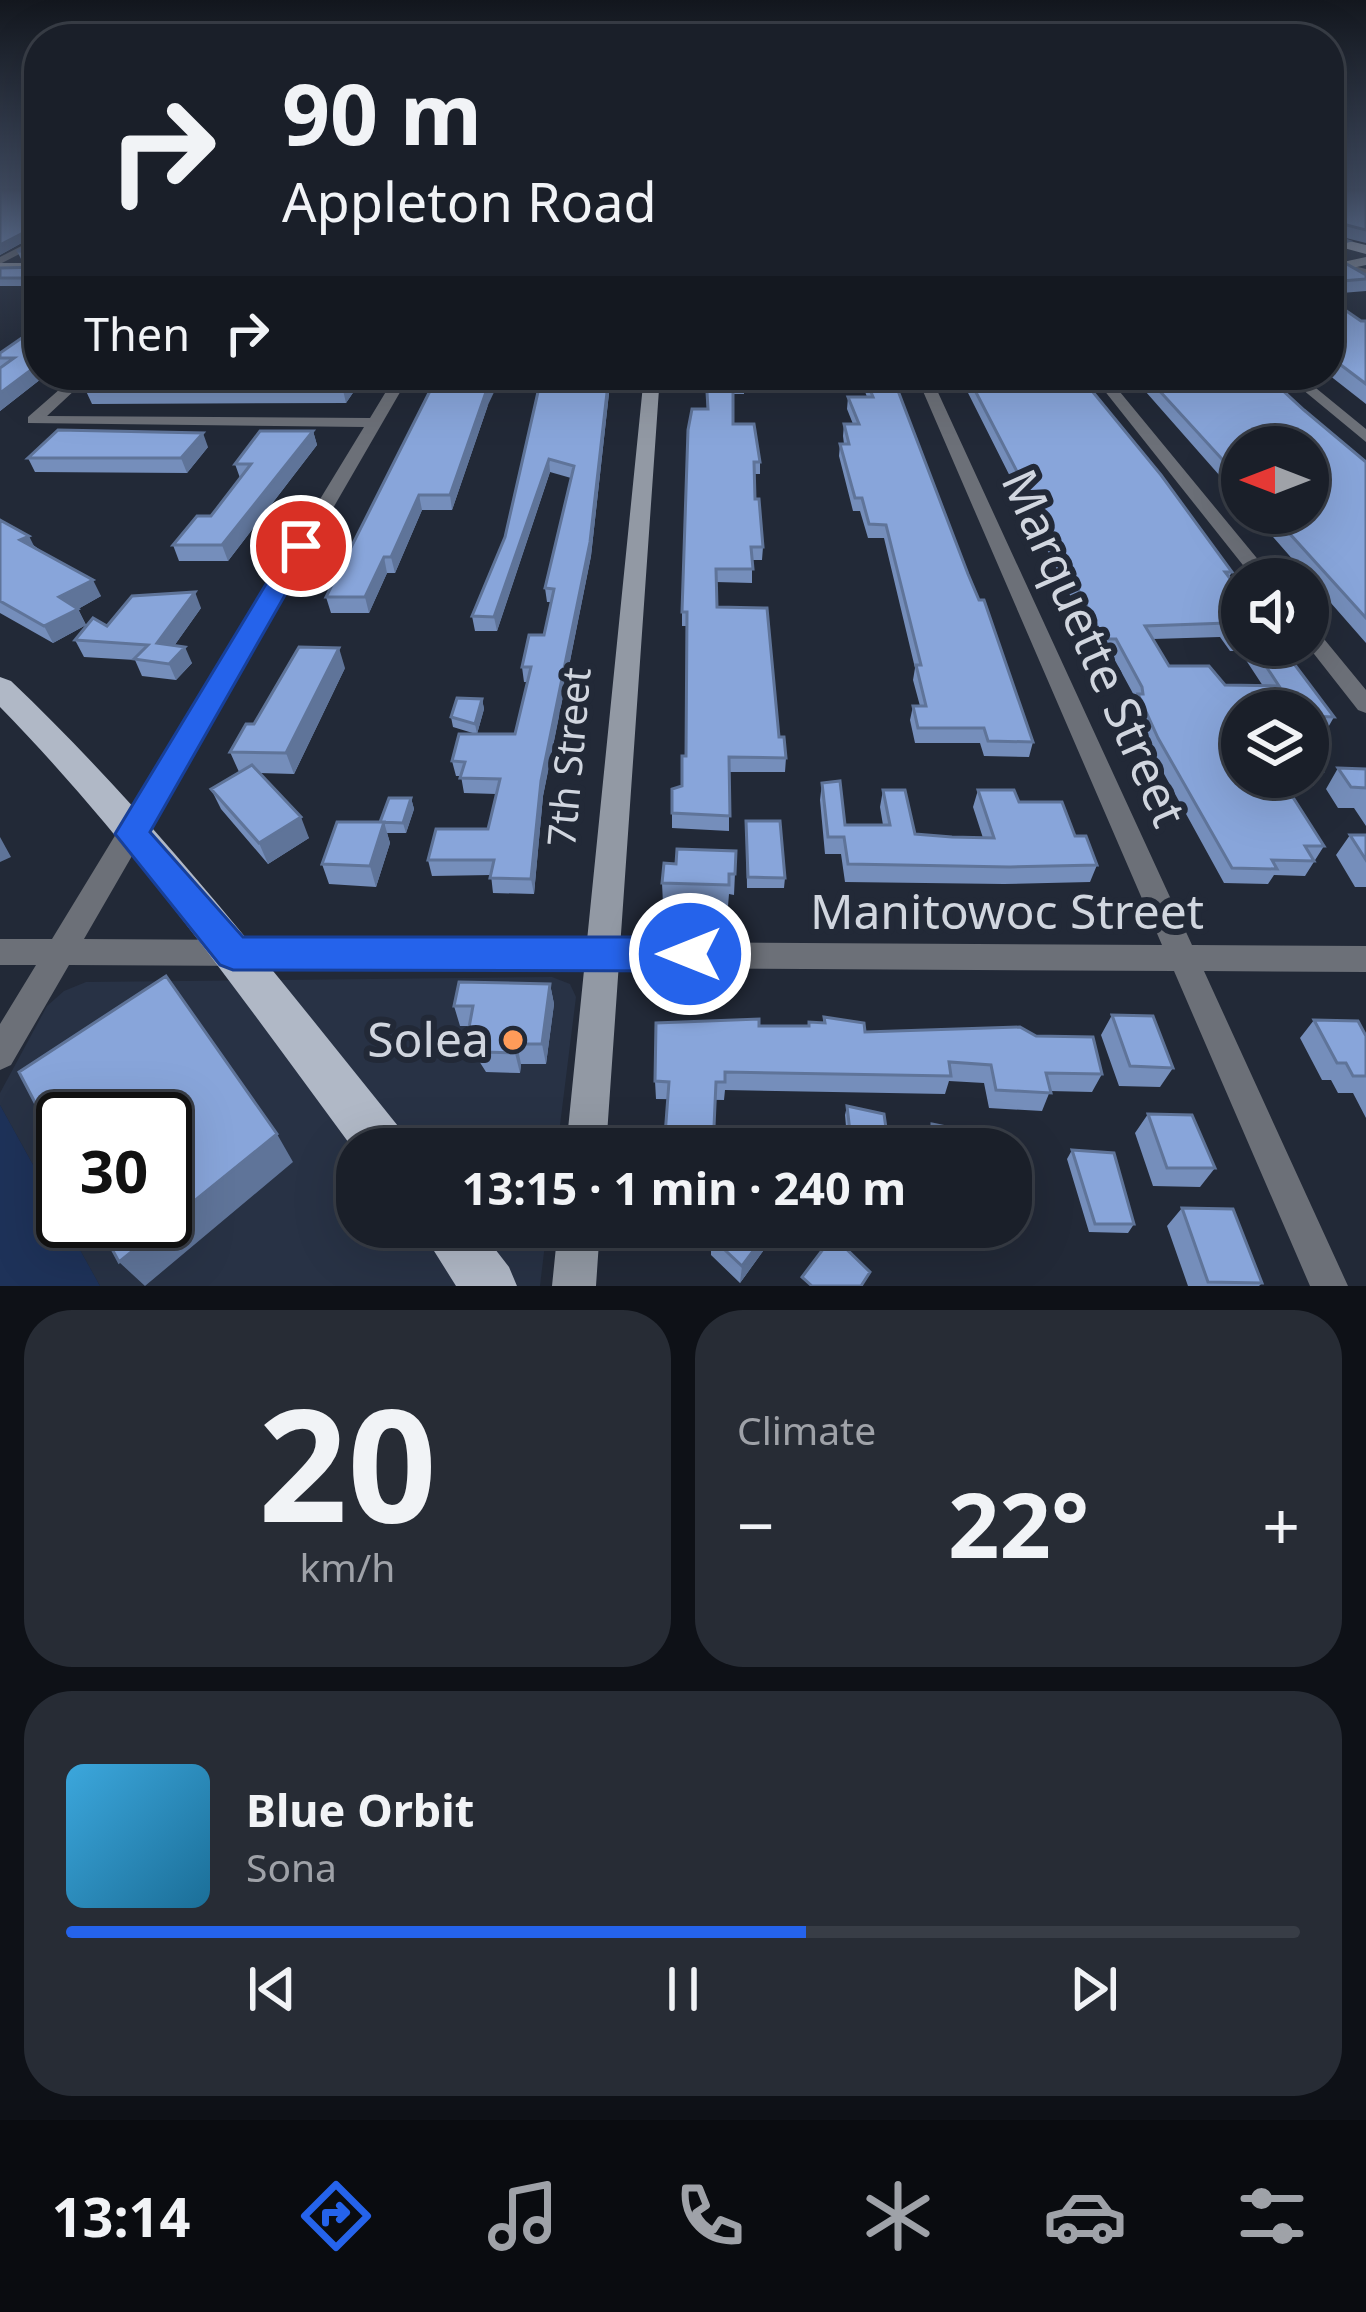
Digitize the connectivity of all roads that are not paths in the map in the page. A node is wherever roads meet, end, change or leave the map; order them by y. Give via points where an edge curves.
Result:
1 (68, 390) edge
2 (394, 390) edge
3 (651, 390) edge
4 (930, 390) edge
5 (1111, 390) edge
6 (1310, 390) edge
7 (374, 423) junction
8 (1366, 437) edge
9 (1247, 558) edge
10 (1329, 659) edge
11 (0, 688) edge
12 (1366, 705) edge
13 (132, 834) junction
14 (0, 952) edge
15 (59, 953) junction
16 (233, 953) junction
17 (601, 954) junction
18 (1184, 958) junction
19 (1366, 959) edge
20 (0, 1054) edge
21 (368, 1128) edge
22 (588, 1128) edge
23 (461, 1248) edge
24 (577, 1248) edge
25 (490, 1286) edge
26 (574, 1286) edge
27 (1329, 1286) edge

1 - 7 street via 33,420
2 - 7 street
3 - 17 street, 7th Street
4 - 18 street, Marquette Street
5 - 9 street
6 - 8 street
7 - 13 street
10 - 12 street
11 - 13 main road
13 - 15 street
13 - 16 main road
14 - 15 street, Manitowoc Street
15 - 16 street, Manitowoc Street
15 - 20 street
16 - 17 street, Manitowoc Street
16 - 21 main road
17 - 18 street, Manitowoc Street
17 - 22 street, 7th Street
18 - 19 street, Manitowoc Street
18 - 27 street, Marquette Street
23 - 25 main road
24 - 26 street

